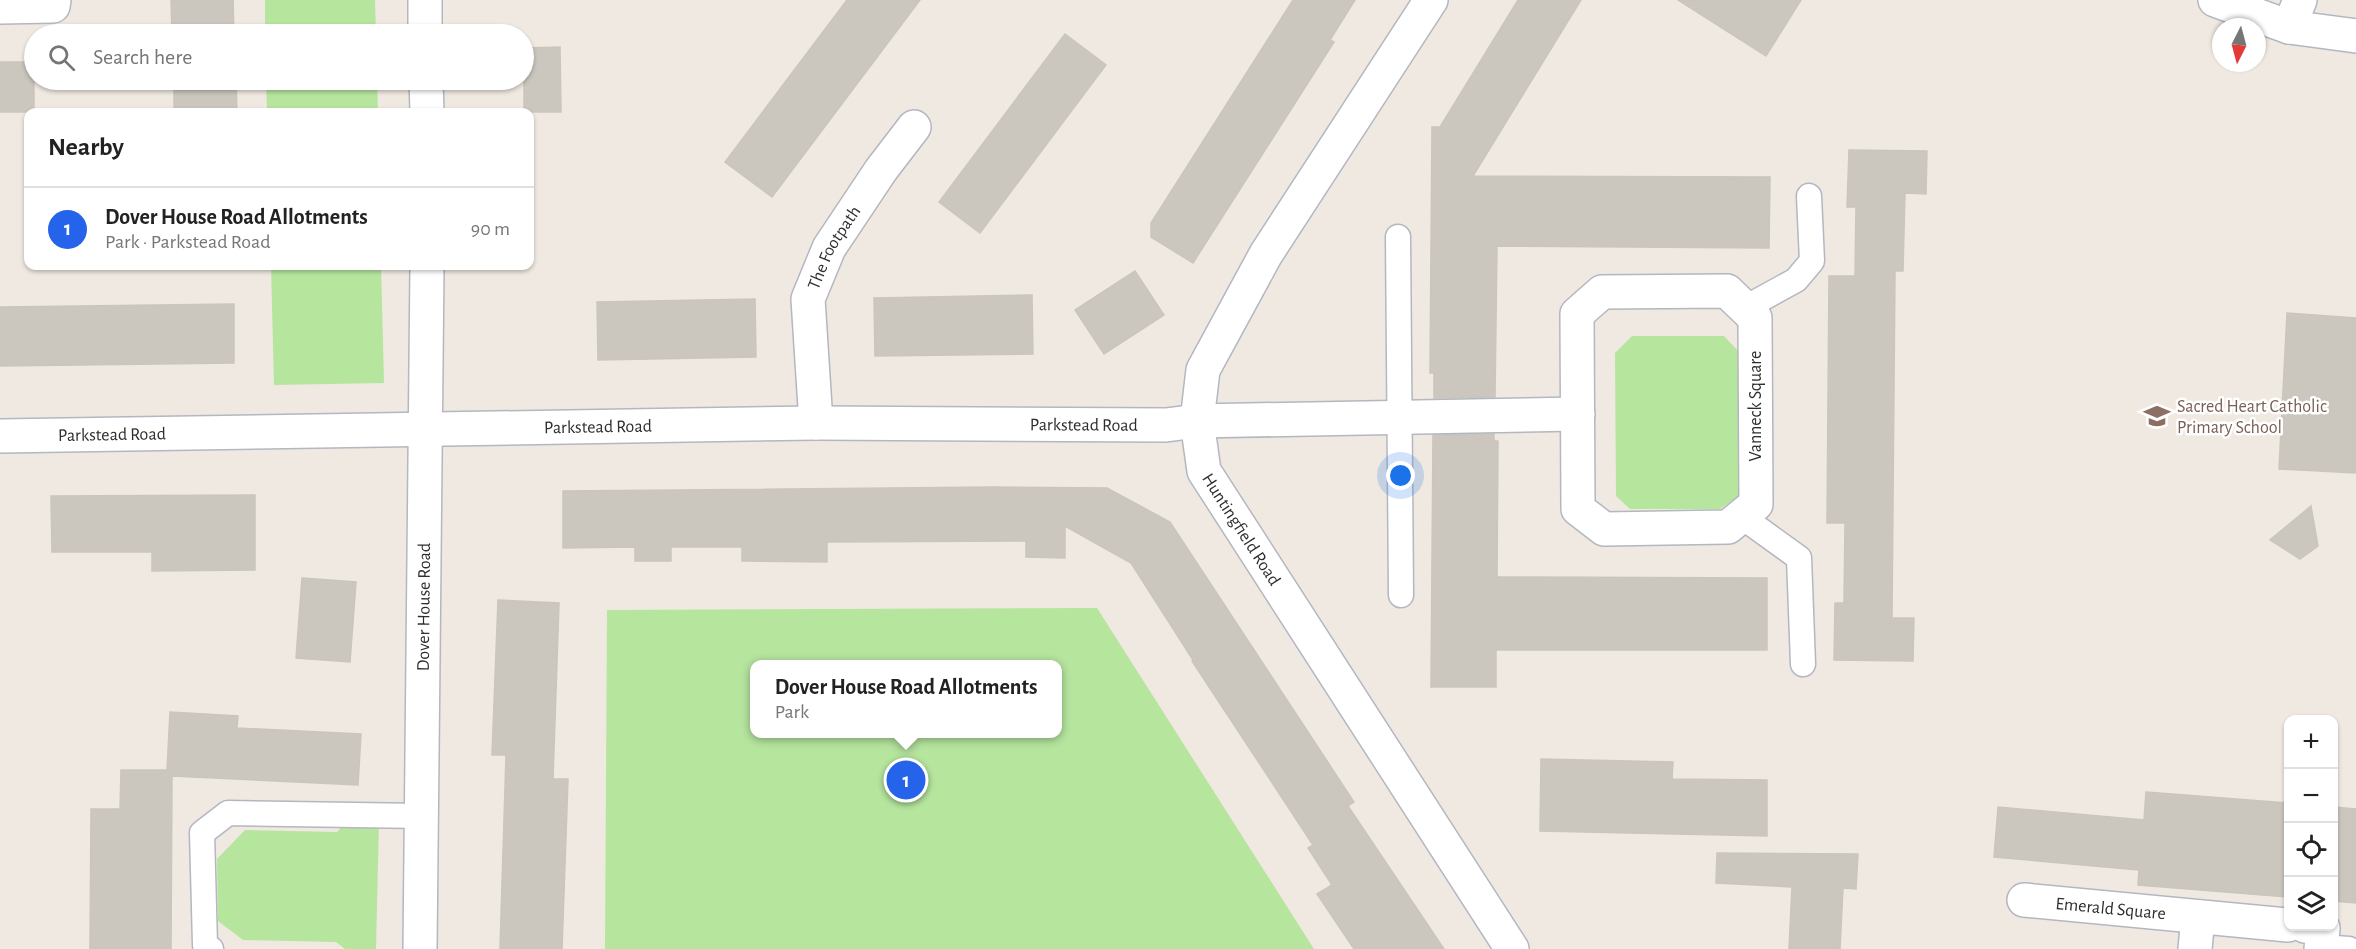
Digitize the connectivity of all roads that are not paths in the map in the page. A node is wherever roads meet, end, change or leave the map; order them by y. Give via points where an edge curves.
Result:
1 (54, 0) edge
2 (425, 0) edge
3 (1431, 0) edge
4 (2215, 0) edge
5 (0, 7) edge
6 (2295, 14) edge
7 (425, 24) edge
8 (2356, 36) edge
9 (426, 90) edge
10 (427, 108) edge
11 (914, 127) dead end
12 (1809, 196) dead end
13 (1398, 237) dead end
14 (428, 270) edge
15 (1745, 308) junction
16 (1578, 414) junction
17 (1399, 418) junction
18 (1197, 422) junction
19 (816, 423) junction
20 (427, 428) junction
21 (0, 436) edge
22 (1741, 516) junction
23 (1401, 594) dead end
24 (1803, 664) dead end
25 (422, 816) junction
26 (2024, 900) dead end
27 (2198, 916) junction
28 (2284, 925) edge
29 (211, 949) edge
30 (420, 949) edge
31 (1512, 949) edge
32 (2195, 949) edge

1 - 5 street via 53,6
2 - 7 street
3 - 18 street, Huntingfield Road via 1266,254 1203,370
4 - 6 street
6 - 8 street
9 - 10 street
11 - 19 street, The Footpath via 830,248 808,299
12 - 15 lane via 1812,261 1796,279
13 - 17 lane
14 - 20 street, Dover House Road
15 - 16 street via 1727,291 1602,292 1577,314
15 - 22 street, Vanneck Square via 1755,318 1756,504
16 - 17 street
16 - 22 street via 1578,508 1604,529 1728,527
17 - 18 street
17 - 23 lane
18 - 19 street, Parkstead Road
18 - 31 street, Huntingfield Road via 1204,471
19 - 20 street, Parkstead Road
20 - 21 street, Parkstead Road
20 - 25 street, Dover House Road
22 - 24 lane via 1799,558
25 - 29 lane via 228,813 202,833 205,945
25 - 30 street, Dover House Road
26 - 27 street, Emerald Square
27 - 28 street, Emerald Square
27 - 32 street

